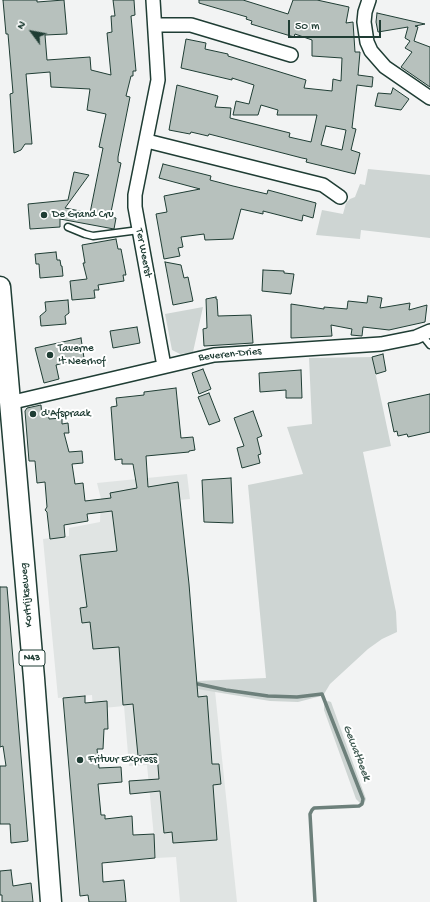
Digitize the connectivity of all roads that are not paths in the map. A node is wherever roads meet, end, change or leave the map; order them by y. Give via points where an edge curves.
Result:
1 (153, 0) edge
2 (369, 0) edge
3 (155, 25) junction
4 (291, 55) dead end
5 (430, 98) edge
6 (147, 141) junction
7 (340, 197) dead end
8 (68, 227) dead end
9 (139, 230) junction
10 (0, 287) edge
11 (426, 333) edge
12 (430, 345) edge
13 (164, 366) junction
14 (7, 411) edge
15 (51, 902) edge

1 - 3 street, Ter Weerst
2 - 5 street via 364,22 371,51 385,67
3 - 4 street via 191,25
3 - 6 street, Ter Weerst via 158,80
6 - 7 street via 323,185
6 - 9 street, Ter Weerst via 135,195
8 - 9 lane via 93,236
9 - 13 street, Ter Weerst
10 - 14 main road, Kortrijkseweg / N43
11 - 12 lane
11 - 13 street, Beveren-Dries via 381,344 214,355
13 - 14 street, Beveren-Dries
14 - 15 main road, Kortrijkseweg / N43 via 34,678

